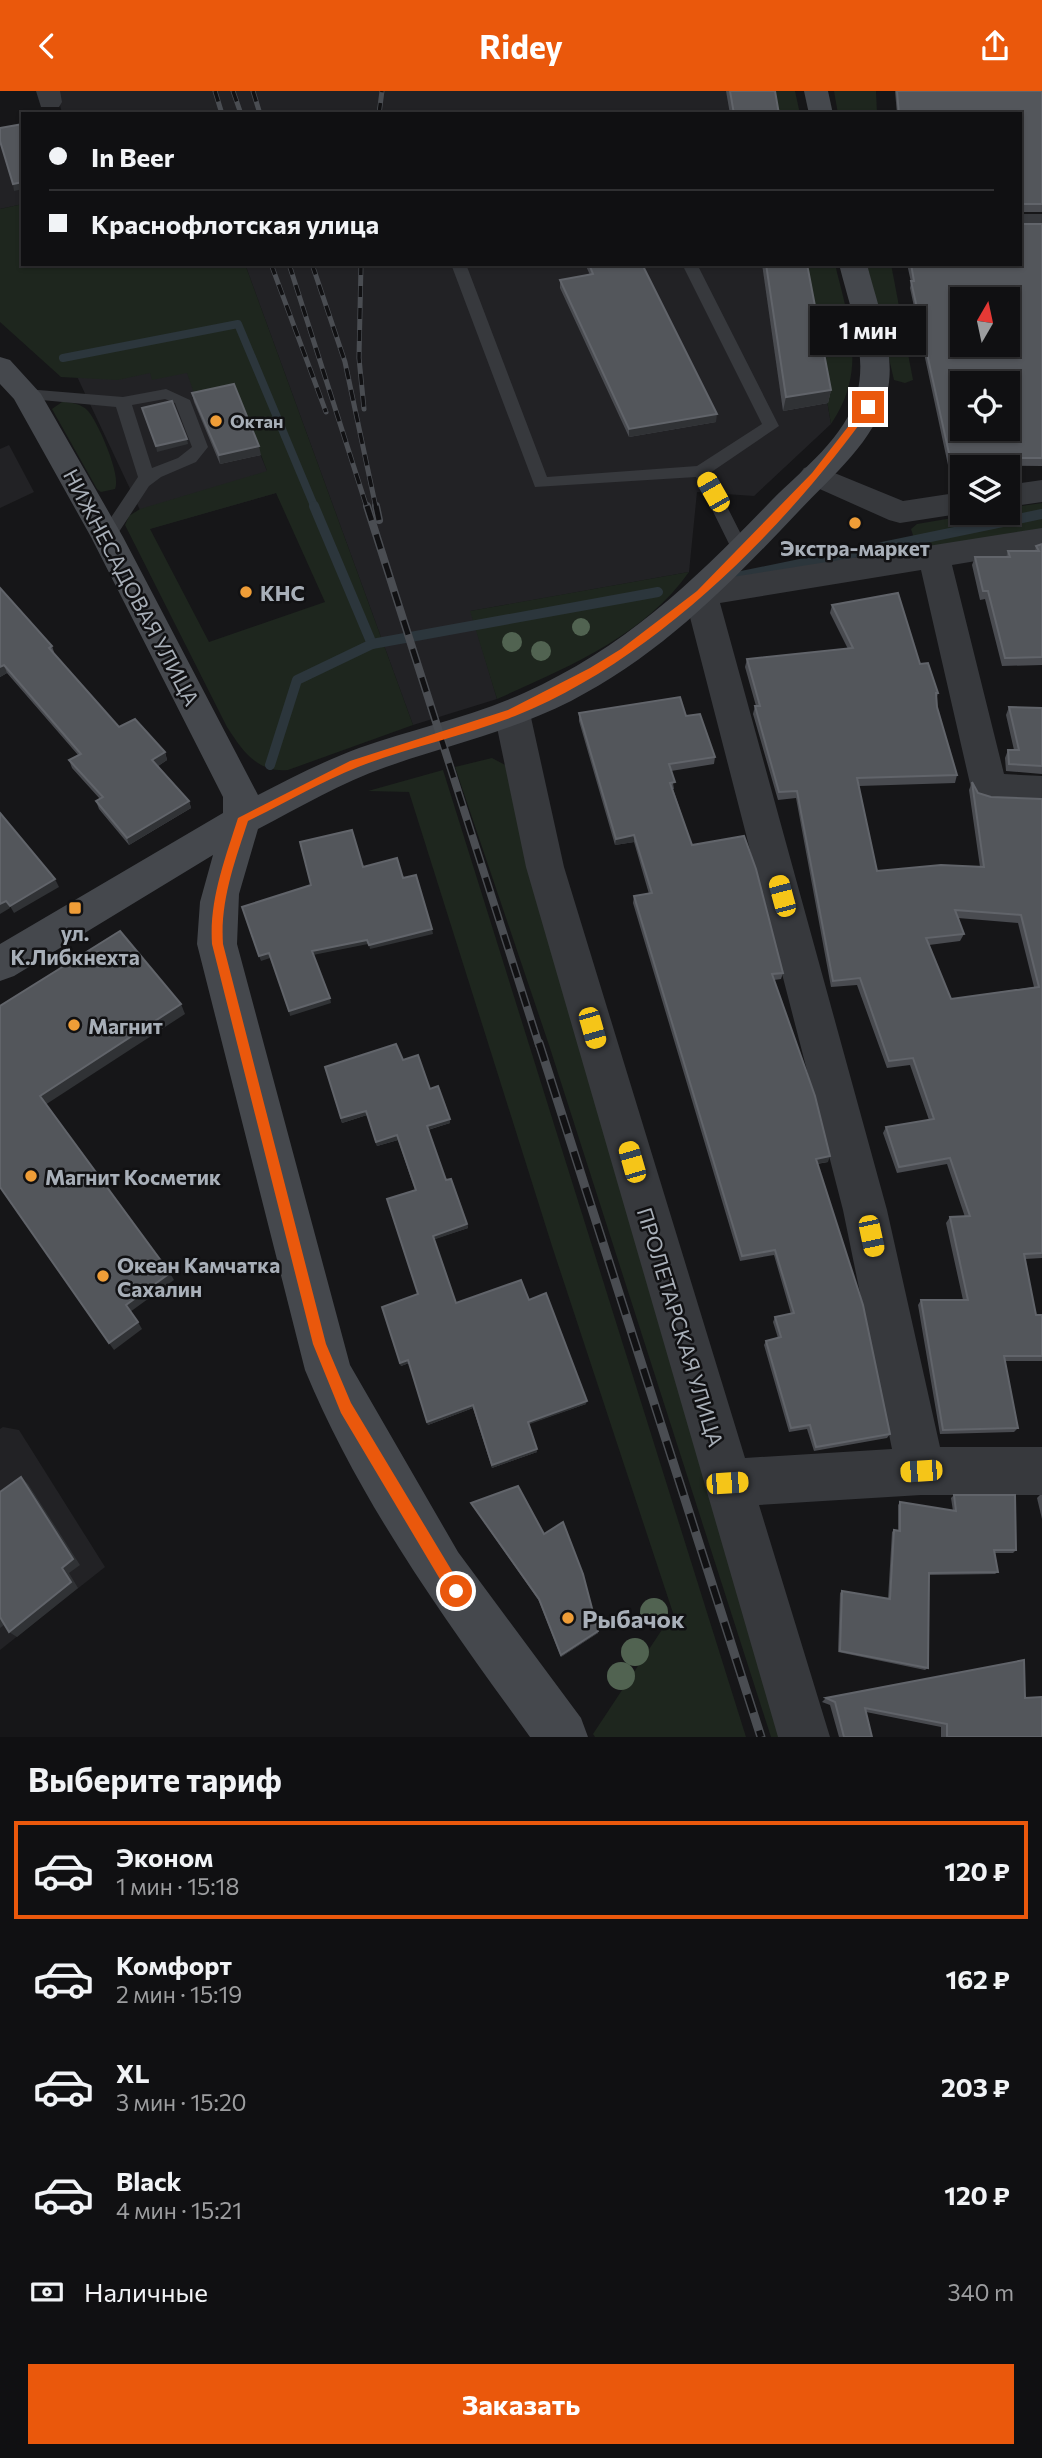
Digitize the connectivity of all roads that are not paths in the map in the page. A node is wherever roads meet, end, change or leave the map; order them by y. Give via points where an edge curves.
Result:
1 (816, 91) edge
2 (821, 112) edge
3 (1022, 222) edge
4 (1042, 222) edge
5 (459, 266) edge
6 (690, 266) edge
7 (853, 266) edge
8 (9, 378) edge
9 (122, 402) junction
10 (701, 471) junction
11 (815, 475) junction
12 (148, 478) junction
13 (1042, 491) edge
14 (1020, 494) edge
15 (950, 505) edge
16 (107, 537) junction
17 (1042, 539) edge
18 (741, 552) junction
19 (934, 557) junction
20 (701, 594) junction
21 (512, 713) junction
22 (1042, 790) edge
23 (244, 818) junction
24 (0, 964) edge
25 (921, 1471) junction
26 (1042, 1471) edge
27 (727, 1483) junction
28 (562, 1737) edge
29 (804, 1737) edge

1 - 2 street
3 - 4 street
5 - 10 lane via 541,483
6 - 10 lane via 771,426
7 - 11 street via 874,358 873,391 863,417
8 - 9 lane
8 - 16 street, НИЖНЕСАДОВАЯ УЛИЦА
9 - 12 lane
9 - 12 lane via 178,396 200,447 187,461
10 - 18 lane
11 - 15 street via 900,512
11 - 18 street
12 - 16 lane
13 - 14 street
16 - 23 street, НИЖНЕСАДОВАЯ УЛИЦА via 235,780
17 - 19 street
18 - 20 street
19 - 20 street
19 - 22 street via 989,788
20 - 21 street via 594,671
20 - 25 street via 865,1210
21 - 23 street via 354,764
21 - 27 street, ПРОЛЕТАРСКАЯ УЛИЦА via 545,867
23 - 24 street
23 - 28 street via 223,880 217,944 319,1344 346,1408 440,1570
25 - 26 street
25 - 27 street
27 - 29 street, ПРОЛЕТАРСКАЯ УЛИЦА

